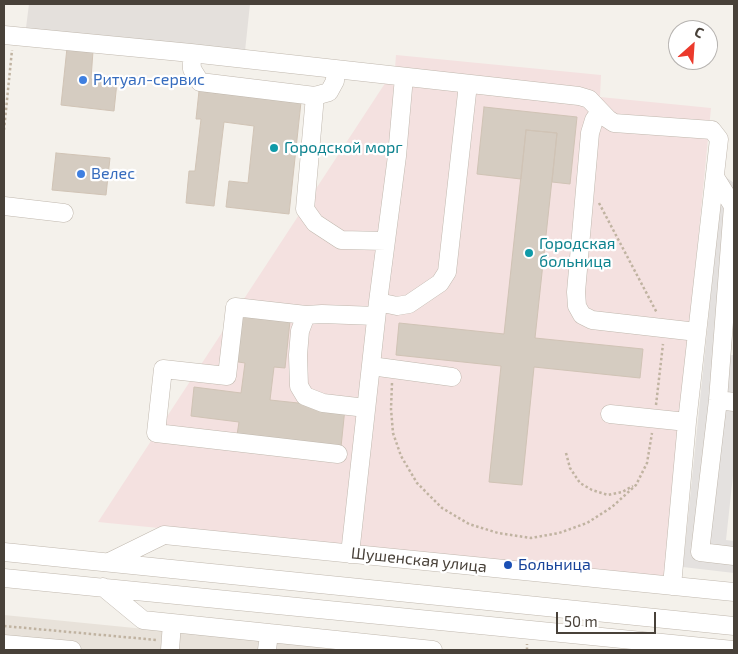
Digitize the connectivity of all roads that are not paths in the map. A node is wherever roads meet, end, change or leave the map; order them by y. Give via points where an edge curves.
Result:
1 (8, 35) edge
2 (191, 53) junction
3 (335, 69) junction
4 (404, 77) junction
5 (468, 84) junction
6 (315, 96) junction
7 (600, 111) junction
8 (715, 177) junction
9 (4, 206) edge
10 (64, 213) dead end
11 (732, 238) edge
12 (386, 241) junction
13 (377, 309) junction
14 (306, 315) junction
15 (697, 332) junction
16 (370, 366) junction
17 (452, 377) dead end
18 (726, 401) edge
19 (366, 408) junction
20 (610, 414) dead end
21 (686, 422) junction
22 (338, 454) dead end
23 (675, 549) junction
24 (4, 552) edge
25 (700, 552) junction
26 (350, 554) junction
27 (734, 556) edge
28 (109, 562) junction
29 (4, 578) edge
30 (672, 586) junction
31 (102, 587) junction
32 (734, 592) edge
33 (172, 623) junction
34 (734, 626) edge
35 (268, 642) edge
36 (4, 644) edge
37 (170, 646) edge
38 (72, 650) edge
39 (425, 650) edge
40 (733, 650) edge

1 - 2 street
2 - 3 street
2 - 6 street via 192,69 200,82
3 - 4 street
3 - 6 street via 335,81 329,92
4 - 5 street
4 - 12 street
5 - 7 street via 579,96 589,99
5 - 13 street via 447,272 440,283 409,304
6 - 12 street via 305,209 315,223 341,240
7 - 8 street via 614,122 712,130 720,139
7 - 15 street via 590,133 577,306 582,316 592,320
8 - 11 street via 733,206
8 - 15 street
9 - 10 street
11 - 18 street
12 - 13 street
13 - 14 street
13 - 16 street
14 - 19 street via 300,331 298,386 305,396 323,403
14 - 22 street via 235,307 227,376 164,369 156,433
15 - 21 street
16 - 17 street
16 - 19 street
18 - 25 street
19 - 26 street
20 - 21 street
21 - 23 street
23 - 25 street
23 - 30 street
24 - 28 street
25 - 27 street
26 - 28 street, Шушенская улица via 164,535
26 - 30 street, Шушенская улица
28 - 34 street
29 - 31 street
30 - 32 street, Шушенская улица
31 - 33 street via 143,620
31 - 40 street
33 - 35 street
33 - 37 street
35 - 39 street
36 - 38 street

